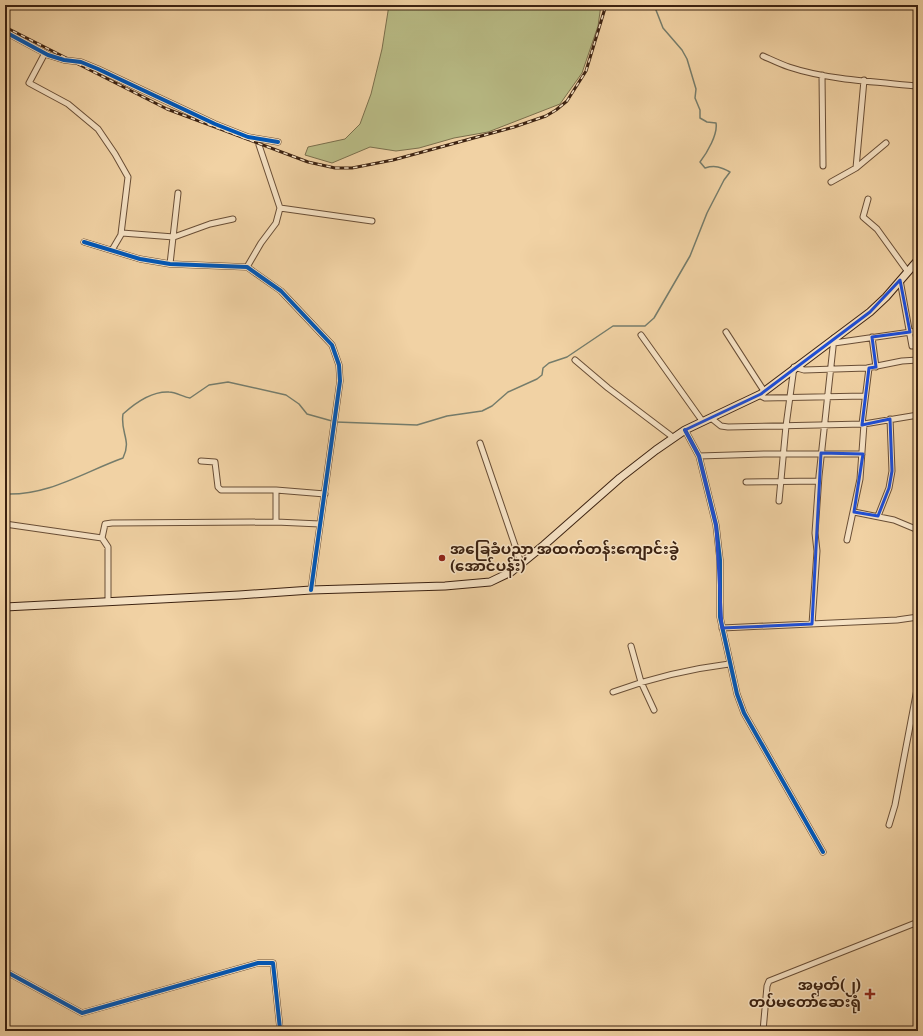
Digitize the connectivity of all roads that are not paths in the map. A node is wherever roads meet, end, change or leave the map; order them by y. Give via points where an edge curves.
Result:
1 (9, 34) dead end
2 (45, 53) junction
3 (763, 56) dead end
4 (822, 74) junction
5 (864, 80) junction
6 (918, 86) edge
7 (278, 142) dead end
8 (886, 143) dead end
9 (259, 144) dead end
10 (823, 166) dead end
11 (856, 168) junction
12 (831, 182) dead end
13 (178, 193) dead end
14 (868, 199) dead end
15 (280, 208) junction
16 (234, 219) dead end
17 (372, 221) dead end
18 (120, 234) junction
19 (174, 237) junction
20 (84, 242) dead end
21 (112, 250) junction
22 (918, 260) edge
23 (170, 264) junction
24 (247, 267) junction
25 (908, 272) junction
26 (900, 280) junction
27 (918, 331) edge
28 (726, 332) dead end
29 (910, 332) junction
30 (641, 335) dead end
31 (872, 337) junction
32 (834, 341) junction
33 (912, 346) dead end
34 (575, 360) dead end
35 (918, 360) edge
36 (794, 367) junction
37 (876, 367) junction
38 (869, 368) junction
39 (831, 370) junction
40 (762, 393) junction
41 (865, 396) junction
42 (828, 397) junction
43 (791, 398) junction
44 (918, 415) edge
45 (711, 418) junction
46 (890, 419) junction
47 (703, 422) junction
48 (863, 424) junction
49 (824, 425) junction
50 (786, 426) junction
51 (685, 430) junction
52 (674, 438) junction
53 (480, 443) dead end
54 (782, 453) junction
55 (821, 453) junction
56 (862, 454) junction
57 (699, 456) junction
58 (201, 461) dead end
59 (818, 481) junction
60 (746, 482) dead end
61 (780, 482) junction
62 (276, 490) junction
63 (324, 494) junction
64 (779, 501) dead end
65 (854, 512) junction
66 (878, 516) junction
67 (276, 522) junction
68 (5, 524) edge
69 (320, 524) junction
70 (918, 530) edge
71 (102, 538) junction
72 (847, 540) dead end
73 (521, 563) junction
74 (310, 590) junction
75 (108, 602) junction
76 (5, 607) edge
77 (918, 617) edge
78 (812, 624) junction
79 (722, 628) junction
80 (630, 646) dead end
81 (729, 664) junction
82 (641, 682) junction
83 (918, 684) edge
84 (613, 692) dead end
85 (654, 710) dead end
86 (889, 825) dead end
87 (823, 852) dead end
88 (918, 922) edge
89 (5, 971) edge
90 (280, 1029) dead end
91 (763, 1031) edge

1 - 2 street
2 - 7 street via 64,60 81,62 248,137
2 - 18 street via 29,83 68,104 98,129 128,177
3 - 4 street via 789,67
4 - 5 street
4 - 10 street
5 - 6 street
5 - 11 street
8 - 11 street
9 - 15 street
11 - 12 street
13 - 19 street
14 - 25 street via 863,218 877,229
15 - 17 street
15 - 24 street via 276,223
16 - 19 street via 210,224
18 - 19 street
18 - 21 street
19 - 23 street
20 - 21 street
21 - 23 street via 140,259
22 - 25 main road
23 - 24 street
24 - 63 street via 281,291 332,345 340,381
25 - 26 main road
26 - 29 street
26 - 32 main road via 870,312
27 - 29 street
28 - 40 street
29 - 31 street
29 - 33 street
30 - 47 street
31 - 32 street
31 - 37 street
32 - 36 main road
32 - 39 street
34 - 52 street
35 - 37 street
36 - 39 street via 804,370
36 - 40 main road
36 - 43 street
37 - 38 street
38 - 39 street
38 - 41 street
39 - 42 street
40 - 43 street via 765,398
40 - 45 main road
41 - 42 street
41 - 48 street
42 - 43 street
42 - 49 street
43 - 50 street
44 - 46 street
45 - 47 main road
45 - 50 street via 720,426 728,427
46 - 48 street
46 - 66 street via 892,471 889,488
47 - 51 main road
48 - 49 street
48 - 56 street
49 - 50 street
49 - 55 street
50 - 54 street
51 - 52 main road
51 - 57 street
52 - 73 main road via 620,478
53 - 73 street
54 - 55 street
54 - 57 street
54 - 61 street
55 - 56 street
55 - 59 street
56 - 65 street
57 - 79 street via 716,525
58 - 62 street via 216,462 218,487 221,490
59 - 61 street
59 - 78 street
60 - 61 street
61 - 64 street
62 - 63 street
62 - 67 street
63 - 69 street
65 - 66 street
65 - 72 street
66 - 70 street
67 - 69 street
67 - 71 street via 112,523 103,527
68 - 71 street
69 - 74 street
71 - 75 street via 108,547
73 - 74 main road via 499,578 479,584
74 - 75 main road
75 - 76 main road
77 - 78 street
78 - 79 street
79 - 81 street
80 - 82 street
81 - 82 street via 690,669
81 - 87 street via 744,713
82 - 84 street
82 - 85 street
83 - 86 street
88 - 91 street via 769,981
89 - 90 street via 82,1013 258,963 273,963

